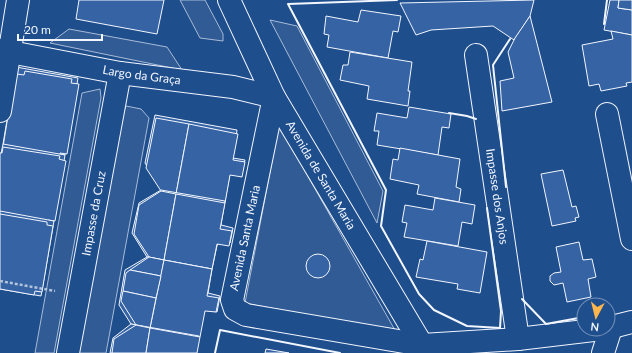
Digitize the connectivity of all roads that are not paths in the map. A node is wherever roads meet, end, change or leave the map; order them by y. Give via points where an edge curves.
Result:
1 (18, 0) edge
2 (229, 0) edge
3 (5, 52) edge
4 (476, 55) dead end
5 (120, 73) junction
6 (274, 97) junction
7 (0, 111) edge
8 (607, 114) dead end
9 (632, 239) edge
10 (632, 322) edge
11 (616, 326) edge
12 (576, 332) edge
13 (606, 337) edge
14 (518, 339) junction
15 (421, 349) edge
16 (68, 353) edge
17 (603, 353) edge

1 - 3 street
2 - 6 street, Avenida de Santa Maria
3 - 5 street, Largo da Graça
3 - 7 street
4 - 14 street, Impasse dos Anjos
5 - 6 street, Largo da Graça via 232,87
5 - 16 street, Impasse da Cruz
6 - 15 street, Avenida de Santa Maria
6 - 15 street, Avenida Santa Maria via 232,300 235,309 246,315
8 - 9 street
10 - 11 street, Avenida Santa Maria
12 - 14 street, Avenida Santa Maria
13 - 17 street
14 - 15 street, Avenida Santa Maria

